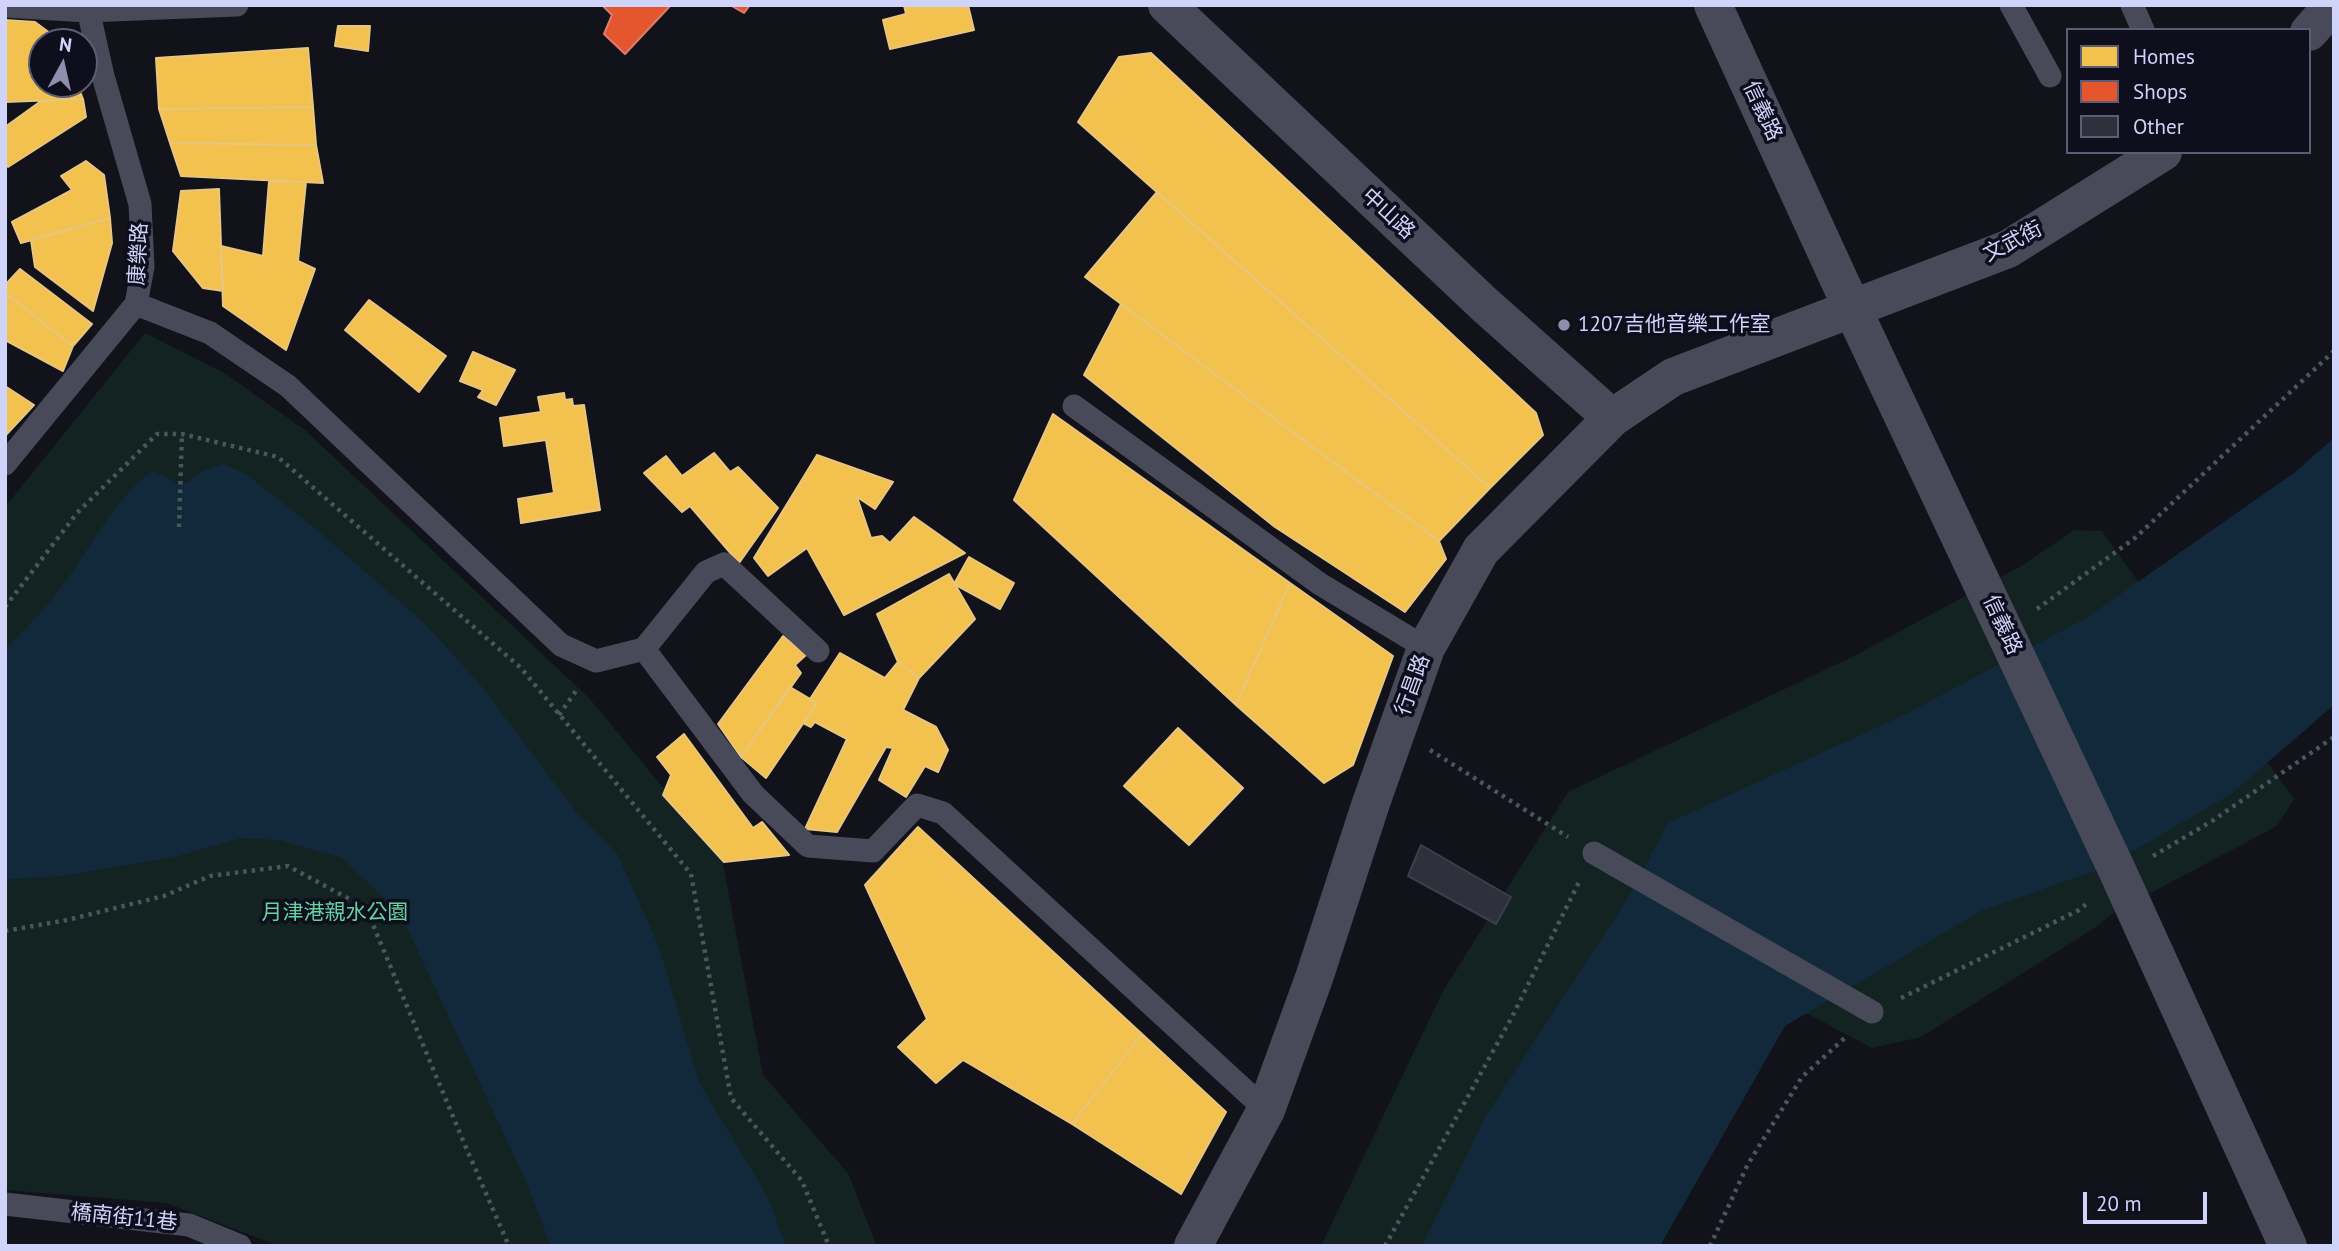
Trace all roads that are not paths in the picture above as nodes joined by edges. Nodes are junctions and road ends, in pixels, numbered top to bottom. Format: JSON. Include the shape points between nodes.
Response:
{"nodes":[{"id":1,"x":237,"y":5,"type":"edge"},
{"id":2,"x":1167,"y":5,"type":"edge"},
{"id":3,"x":1713,"y":5,"type":"edge"},
{"id":4,"x":2011,"y":5,"type":"edge"},
{"id":5,"x":2132,"y":5,"type":"edge"},
{"id":6,"x":2333,"y":5,"type":"edge"},
{"id":7,"x":5,"y":6,"type":"edge"},
{"id":8,"x":87,"y":8,"type":"edge"},
{"id":9,"x":2142,"y":28,"type":"edge"},
{"id":10,"x":2311,"y":30,"type":"edge"},
{"id":11,"x":2050,"y":76,"type":"dead end"},
{"id":12,"x":2160,"y":154,"type":"edge"},
{"id":13,"x":136,"y":303,"type":"junction"},
{"id":14,"x":1852,"y":308,"type":"junction"},
{"id":15,"x":1074,"y":406,"type":"dead end"},
{"id":16,"x":1612,"y":418,"type":"junction"},
{"id":17,"x":5,"y":464,"type":"edge"},
{"id":18,"x":1426,"y":648,"type":"junction"},
{"id":19,"x":644,"y":649,"type":"junction"},
{"id":20,"x":818,"y":651,"type":"dead end"},
{"id":21,"x":1594,"y":853,"type":"road end"},
{"id":22,"x":1872,"y":1013,"type":"road end"},
{"id":23,"x":1266,"y":1110,"type":"junction"},
{"id":24,"x":5,"y":1204,"type":"edge"},
{"id":25,"x":240,"y":1246,"type":"edge"},
{"id":26,"x":1194,"y":1246,"type":"edge"},
{"id":27,"x":2288,"y":1246,"type":"edge"}],
"edges":[{"from":1,"to":8,"type":"lane"},
{"from":2,"to":16,"type":"street","name":"中山路"},
{"from":3,"to":14,"type":"street","name":"信義路"},
{"from":4,"to":11,"type":"lane"},
{"from":5,"to":9,"type":"lane"},
{"from":6,"to":10,"type":"street"},
{"from":7,"to":8,"type":"lane"},
{"from":8,"to":13,"type":"lane","name":"康樂路","via":[[140,204],[143,267]]},
{"from":12,"to":14,"type":"street","name":"文武街","via":[[2008,249]]},
{"from":13,"to":17,"type":"lane","name":"康樂路"},
{"from":13,"to":19,"type":"lane","via":[[210,333],[288,386],[562,645],[596,661]]},
{"from":14,"to":16,"type":"street","name":"行昌路","via":[[1673,377]]},
{"from":14,"to":27,"type":"street","name":"信義路"},
{"from":15,"to":18,"type":"lane","via":[[1320,584]]},
{"from":16,"to":18,"type":"street","name":"行昌路","via":[[1481,550]]},
{"from":18,"to":23,"type":"street","name":"行昌路"},
{"from":19,"to":20,"type":"lane","via":[[706,572],[724,564]]},
{"from":19,"to":23,"type":"lane","via":[[753,794],[808,846],[873,851],[917,805],[943,813]]},
{"from":21,"to":22,"type":"lane"},
{"from":23,"to":26,"type":"street","name":"行昌路"},
{"from":24,"to":25,"type":"lane","name":"橋南街11巷","via":[[189,1225]]}]}
